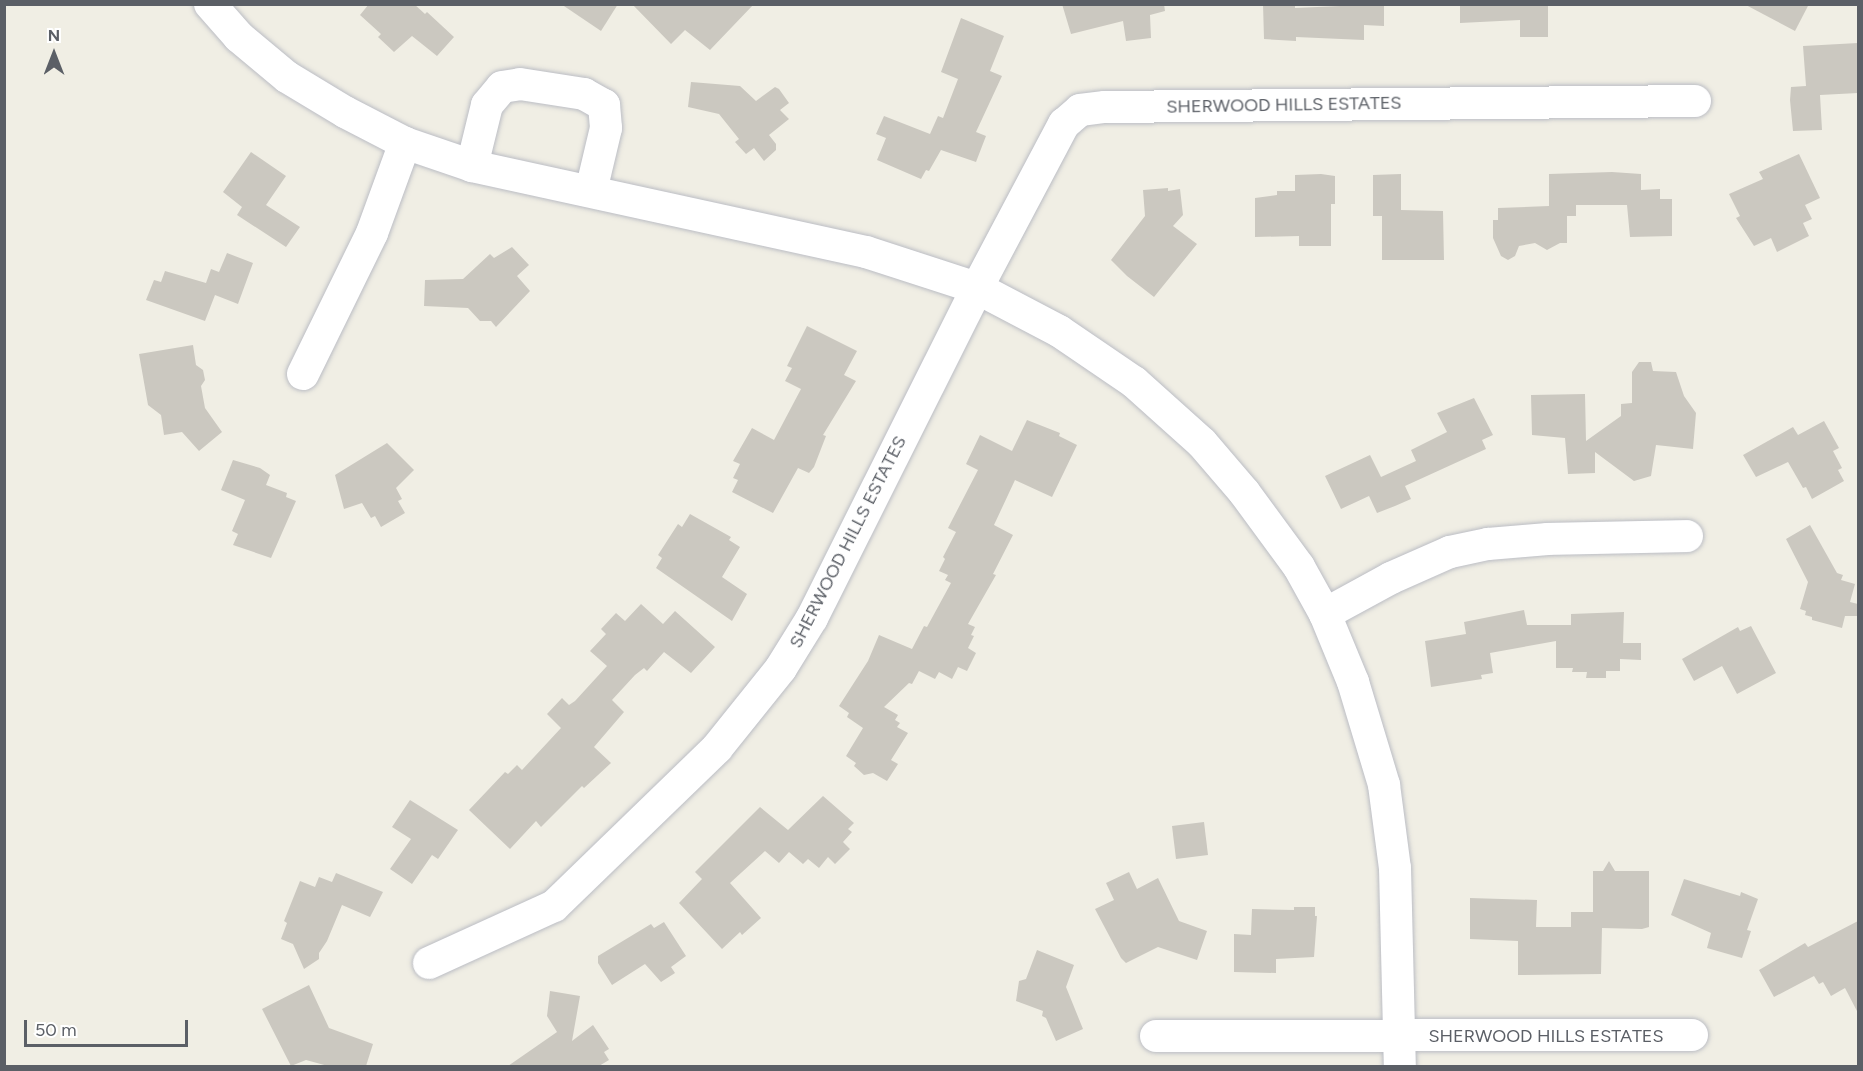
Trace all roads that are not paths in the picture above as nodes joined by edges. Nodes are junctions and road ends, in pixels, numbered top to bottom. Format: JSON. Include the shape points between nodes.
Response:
{"nodes":[{"id":1,"x":210,"y":4,"type":"edge"},
{"id":2,"x":1695,"y":101,"type":"dead end"},
{"id":3,"x":405,"y":143,"type":"junction"},
{"id":4,"x":472,"y":166,"type":"junction"},
{"id":5,"x":591,"y":191,"type":"junction"},
{"id":6,"x":977,"y":288,"type":"junction"},
{"id":7,"x":303,"y":374,"type":"dead end"},
{"id":8,"x":1687,"y":536,"type":"dead end"},
{"id":9,"x":1325,"y":614,"type":"junction"},
{"id":10,"x":429,"y":963,"type":"dead end"},
{"id":11,"x":1692,"y":1035,"type":"dead end"},
{"id":12,"x":1156,"y":1036,"type":"dead end"},
{"id":13,"x":1400,"y":1051,"type":"edge"}],
"edges":[{"from":1,"to":3,"type":"street","via":[[239,37],[286,77]]},
{"from":2,"to":6,"type":"street","name":"SHERWOOD HILLS ESTATES","via":[[1080,110],[1064,124]]},
{"from":3,"to":4,"type":"street"},
{"from":3,"to":7,"type":"street","via":[[372,233]]},
{"from":4,"to":5,"type":"street"},
{"from":4,"to":5,"type":"street","via":[[487,105],[502,87],[520,84],[584,94],[604,105],[606,128]]},
{"from":5,"to":6,"type":"street","via":[[866,252]]},
{"from":6,"to":9,"type":"street","via":[[1059,331],[1134,382],[1202,443],[1299,567]]},
{"from":6,"to":10,"type":"street","name":"SHERWOOD HILLS ESTATES","via":[[812,618],[781,668],[717,748],[554,906]]},
{"from":8,"to":9,"type":"street","via":[[1548,539],[1450,552]]},
{"from":9,"to":13,"type":"street","via":[[1353,682],[1384,785],[1395,868]]},
{"from":11,"to":13,"type":"street","name":"SHERWOOD HILLS ESTATES"},
{"from":12,"to":13,"type":"street","name":"SHERWOOD HILLS ESTATES"}]}
